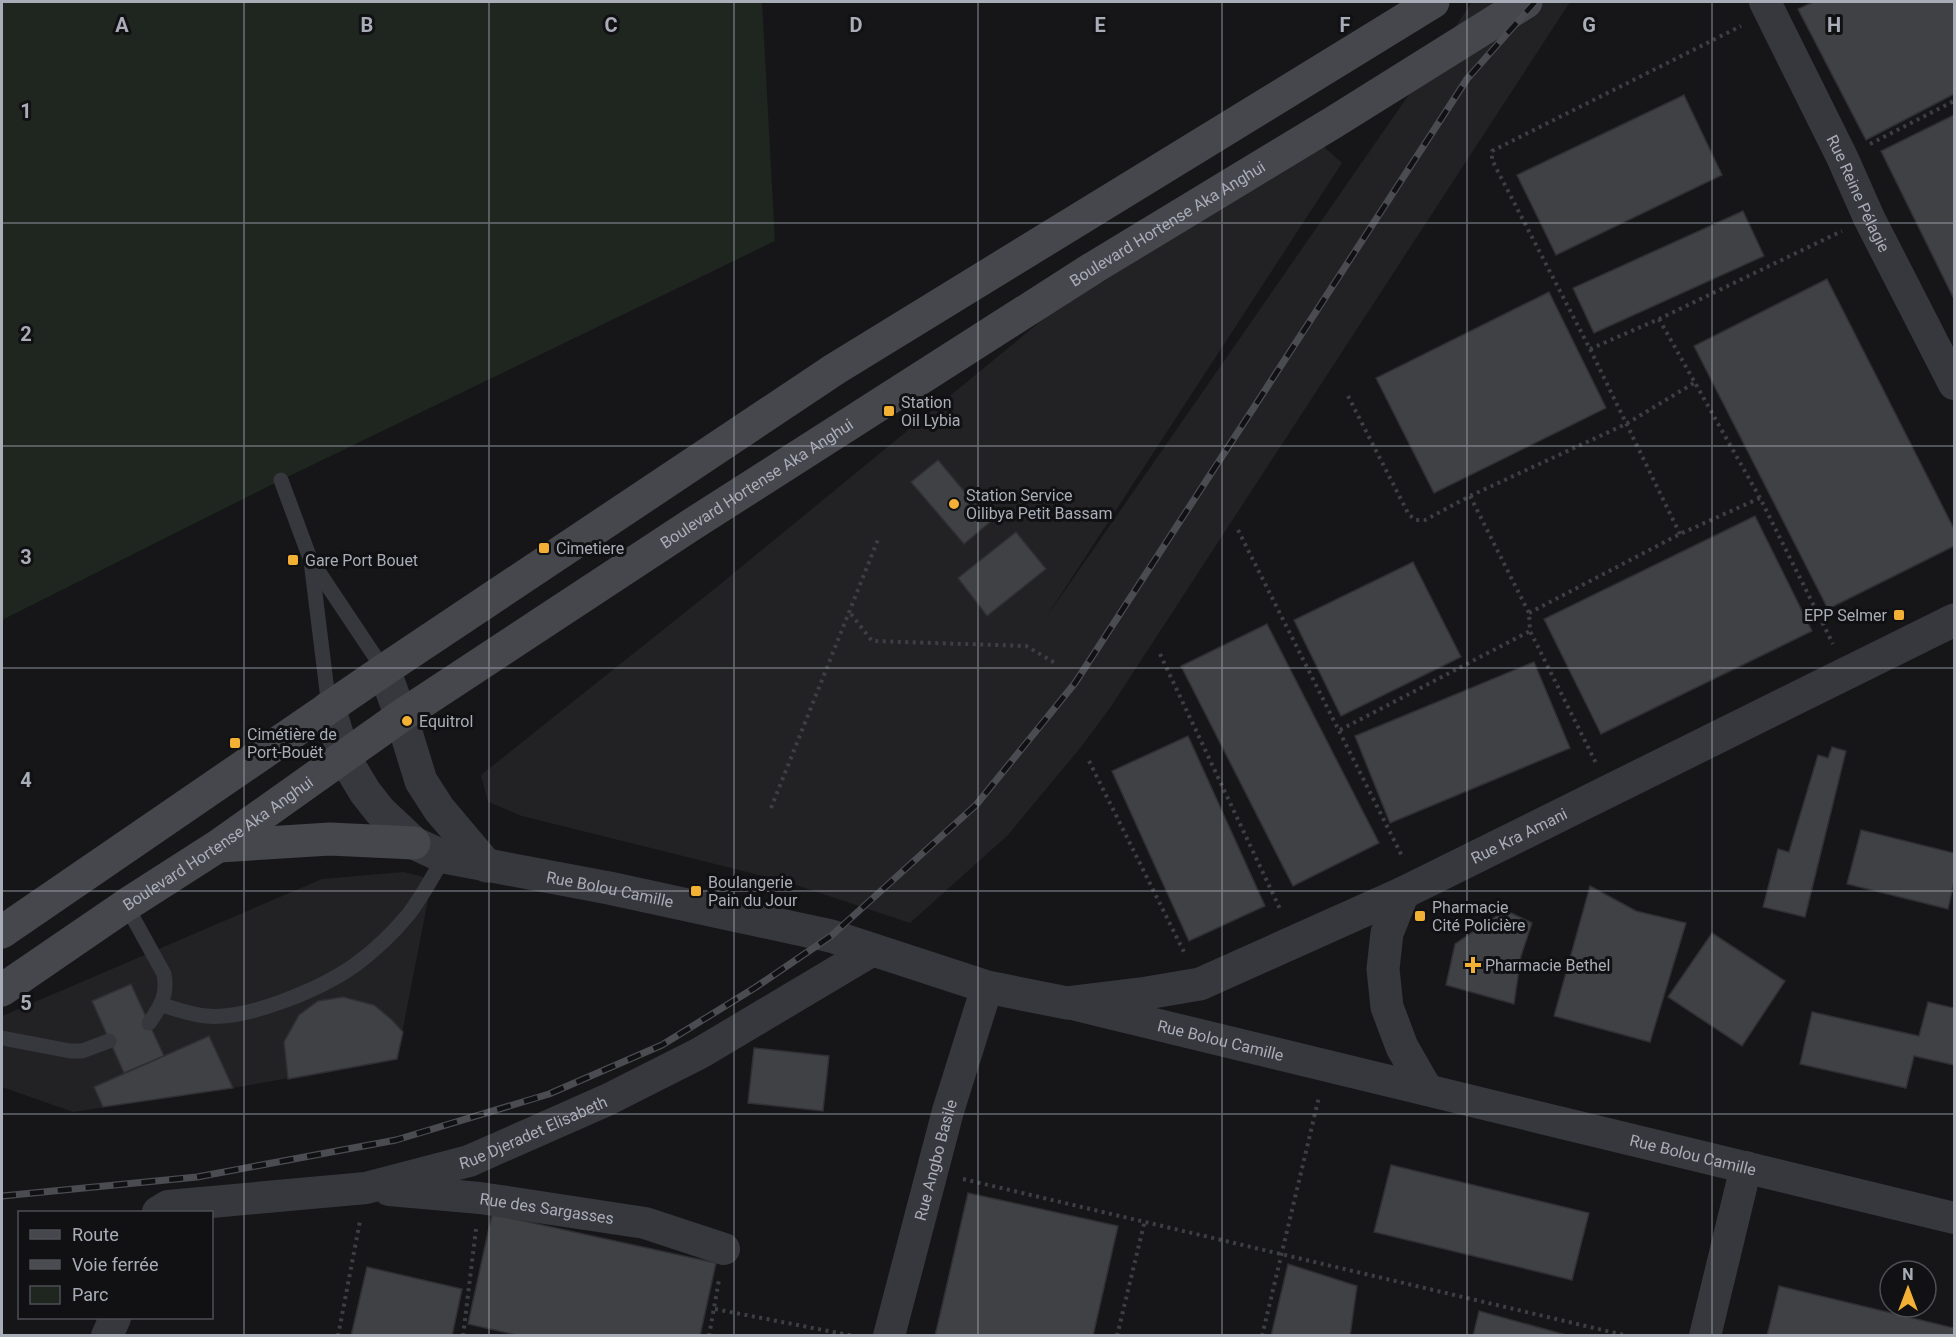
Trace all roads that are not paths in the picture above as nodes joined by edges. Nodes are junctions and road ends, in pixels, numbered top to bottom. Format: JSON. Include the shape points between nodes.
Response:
{"nodes":[{"id":1,"x":1433,"y":2,"type":"edge"},
{"id":2,"x":1526,"y":2,"type":"edge"},
{"id":3,"x":1767,"y":6,"type":"edge"},
{"id":4,"x":1954,"y":384,"type":"edge"},
{"id":5,"x":281,"y":480,"type":"dead end"},
{"id":6,"x":311,"y":561,"type":"junction"},
{"id":7,"x":1954,"y":620,"type":"edge"},
{"id":8,"x":384,"y":670,"type":"junction"},
{"id":9,"x":329,"y":707,"type":"junction"},
{"id":10,"x":401,"y":716,"type":"junction"},
{"id":11,"x":344,"y":757,"type":"junction"},
{"id":12,"x":414,"y":843,"type":"junction"},
{"id":13,"x":218,"y":846,"type":"junction"},
{"id":14,"x":444,"y":857,"type":"junction"},
{"id":15,"x":487,"y":866,"type":"junction"},
{"id":16,"x":1410,"y":889,"type":"junction"},
{"id":17,"x":126,"y":905,"type":"junction"},
{"id":18,"x":2,"y":932,"type":"edge"},
{"id":19,"x":873,"y":950,"type":"junction"},
{"id":20,"x":987,"y":987,"type":"junction"},
{"id":21,"x":2,"y":990,"type":"edge"},
{"id":22,"x":1067,"y":1003,"type":"junction"},
{"id":23,"x":162,"y":1005,"type":"junction"},
{"id":24,"x":148,"y":1023,"type":"dead end"},
{"id":25,"x":2,"y":1038,"type":"edge"},
{"id":26,"x":109,"y":1041,"type":"dead end"},
{"id":27,"x":1426,"y":1089,"type":"junction"},
{"id":28,"x":1746,"y":1167,"type":"junction"},
{"id":29,"x":366,"y":1188,"type":"junction"},
{"id":30,"x":160,"y":1211,"type":"edge"},
{"id":31,"x":1954,"y":1218,"type":"edge"},
{"id":32,"x":724,"y":1249,"type":"road end"},
{"id":33,"x":114,"y":1319,"type":"edge"},
{"id":34,"x":1711,"y":1334,"type":"edge"},
{"id":35,"x":107,"y":1335,"type":"edge"},
{"id":36,"x":889,"y":1335,"type":"edge"}],
"edges":[{"from":1,"to":8,"type":"main road","via":[[835,369]]},
{"from":2,"to":10,"type":"main road","name":"Boulevard Hortense Aka Anghui","via":[[933,369]]},
{"from":3,"to":4,"type":"street","name":"Rue Reine Pélagie"},
{"from":5,"to":6,"type":"lane"},
{"from":6,"to":8,"type":"lane"},
{"from":6,"to":9,"type":"lane"},
{"from":7,"to":16,"type":"street","name":"Rue Kra Amani"},
{"from":8,"to":9,"type":"main road"},
{"from":8,"to":10,"type":"street"},
{"from":9,"to":11,"type":"street","name":"Rue Bolou Camille"},
{"from":9,"to":18,"type":"main road"},
{"from":10,"to":11,"type":"main road","name":"Boulevard Hortense Aka Anghui"},
{"from":10,"to":15,"type":"street","via":[[421,781]]},
{"from":11,"to":12,"type":"street","name":"Rue Bolou Camille","via":[[380,811]]},
{"from":11,"to":13,"type":"main road","name":"Boulevard Hortense Aka Anghui"},
{"from":12,"to":13,"type":"main road","via":[[330,839]]},
{"from":12,"to":14,"type":"street","name":"Rue Bolou Camille"},
{"from":13,"to":17,"type":"main road","name":"Boulevard Hortense Aka Anghui"},
{"from":14,"to":15,"type":"street","name":"Rue Bolou Camille"},
{"from":14,"to":23,"type":"lane","via":[[409,914],[376,948],[354,966],[295,997],[223,1016],[205,1016]]},
{"from":15,"to":19,"type":"street","name":"Rue Bolou Camille","via":[[831,936]]},
{"from":16,"to":22,"type":"street","name":"Rue Kra Amani","via":[[1200,984]]},
{"from":16,"to":27,"type":"street","via":[[1387,933],[1383,969],[1387,1006],[1402,1047]]},
{"from":17,"to":21,"type":"main road","name":"Boulevard Hortense Aka Anghui"},
{"from":17,"to":23,"type":"lane","via":[[164,974]]},
{"from":19,"to":20,"type":"street","name":"Rue Bolou Camille"},
{"from":19,"to":29,"type":"street","name":"Rue Djeradet Elisabeth","via":[[700,1053],[607,1100],[469,1161]]},
{"from":20,"to":22,"type":"street","name":"Rue Bolou Camille"},
{"from":20,"to":36,"type":"street","name":"Rue Angbo Basile","via":[[948,1111]]},
{"from":22,"to":27,"type":"street","name":"Rue Bolou Camille"},
{"from":23,"to":24,"type":"lane"},
{"from":25,"to":26,"type":"lane","via":[[70,1052],[82,1052]]},
{"from":27,"to":28,"type":"street","name":"Rue Bolou Camille"},
{"from":28,"to":31,"type":"street","name":"Rue Bolou Camille"},
{"from":28,"to":34,"type":"street"},
{"from":29,"to":30,"type":"street","name":"Rue Djeradet Elisabeth","via":[[168,1206]]},
{"from":29,"to":32,"type":"street","name":"Rue des Sargasses","via":[[480,1198],[645,1223]]},
{"from":33,"to":35,"type":"street"}]}
